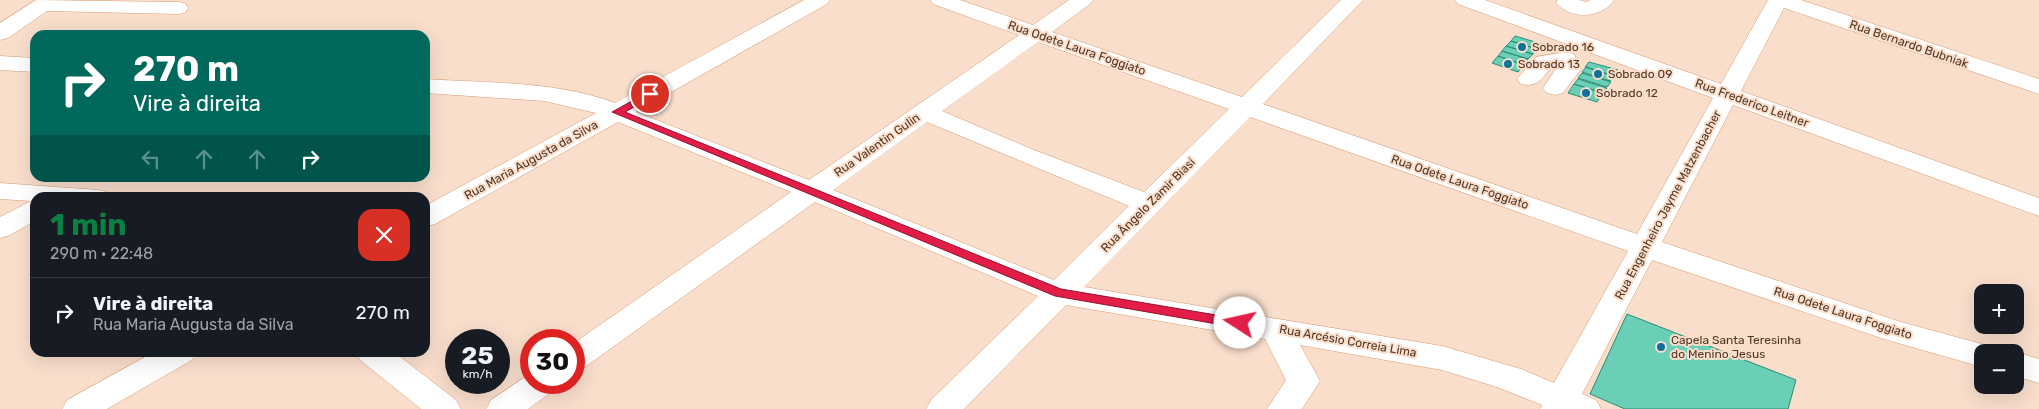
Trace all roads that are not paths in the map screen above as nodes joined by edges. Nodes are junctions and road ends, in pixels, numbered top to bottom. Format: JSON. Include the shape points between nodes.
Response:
{"nodes":[{"id":1,"x":820,"y":0,"type":"edge"},
{"id":2,"x":940,"y":0,"type":"edge"},
{"id":3,"x":1083,"y":0,"type":"edge"},
{"id":4,"x":1353,"y":0,"type":"edge"},
{"id":5,"x":1465,"y":0,"type":"edge"},
{"id":6,"x":1604,"y":0,"type":"edge"},
{"id":7,"x":1779,"y":0,"type":"edge"},
{"id":8,"x":46,"y":2,"type":"edge"},
{"id":9,"x":1573,"y":4,"type":"edge"},
{"id":10,"x":177,"y":8,"type":"dead end"},
{"id":11,"x":1546,"y":29,"type":"junction"},
{"id":12,"x":0,"y":33,"type":"edge"},
{"id":13,"x":1036,"y":34,"type":"junction"},
{"id":14,"x":1571,"y":50,"type":"junction"},
{"id":15,"x":0,"y":63,"type":"edge"},
{"id":16,"x":30,"y":65,"type":"edge"},
{"id":17,"x":1530,"y":79,"type":"dead end"},
{"id":18,"x":430,"y":86,"type":"edge"},
{"id":19,"x":2039,"y":87,"type":"edge"},
{"id":20,"x":1555,"y":88,"type":"dead end"},
{"id":21,"x":1727,"y":94,"type":"junction"},
{"id":22,"x":1246,"y":107,"type":"junction"},
{"id":23,"x":617,"y":112,"type":"junction"},
{"id":24,"x":924,"y":112,"type":"junction"},
{"id":25,"x":83,"y":182,"type":"edge"},
{"id":26,"x":0,"y":191,"type":"edge"},
{"id":27,"x":812,"y":191,"type":"junction"},
{"id":28,"x":65,"y":192,"type":"edge"},
{"id":29,"x":30,"y":194,"type":"edge"},
{"id":30,"x":1148,"y":204,"type":"junction"},
{"id":31,"x":2039,"y":207,"type":"edge"},
{"id":32,"x":30,"y":212,"type":"edge"},
{"id":33,"x":430,"y":215,"type":"edge"},
{"id":34,"x":0,"y":229,"type":"edge"},
{"id":35,"x":1646,"y":247,"type":"junction"},
{"id":36,"x":1059,"y":293,"type":"junction"},
{"id":37,"x":1276,"y":329,"type":"junction"},
{"id":38,"x":585,"y":351,"type":"edge"},
{"id":39,"x":1974,"y":353,"type":"edge"},
{"id":40,"x":172,"y":357,"type":"edge"},
{"id":41,"x":377,"y":357,"type":"edge"},
{"id":42,"x":2024,"y":366,"type":"edge"},
{"id":43,"x":2039,"y":370,"type":"edge"},
{"id":44,"x":524,"y":394,"type":"edge"},
{"id":45,"x":1568,"y":406,"type":"edge"},
{"id":46,"x":79,"y":409,"type":"edge"},
{"id":47,"x":444,"y":409,"type":"edge"},
{"id":48,"x":503,"y":409,"type":"edge"},
{"id":49,"x":943,"y":409,"type":"edge"},
{"id":50,"x":1284,"y":409,"type":"edge"}],
"edges":[{"from":1,"to":23,"type":"street","name":"Rua Maria Augusta da Silva"},
{"from":2,"to":13,"type":"street","name":"Rua Odete Laura Foggiato"},
{"from":3,"to":13,"type":"street","name":"Rua Valentin Gulin"},
{"from":4,"to":22,"type":"street","name":"Rua Ângelo Zamir Biasi"},
{"from":5,"to":11,"type":"street","name":"Rua Frederico Leitner"},
{"from":6,"to":9,"type":"street","via":[[1590,9]]},
{"from":7,"to":19,"type":"street","name":"Rua Bernardo Bubniak"},
{"from":7,"to":21,"type":"street","name":"Rua Engenheiro Jayme Matzenbacher"},
{"from":8,"to":10,"type":"street"},
{"from":8,"to":12,"type":"street"},
{"from":9,"to":11,"type":"street"},
{"from":11,"to":14,"type":"street","name":"Rua Frederico Leitner"},
{"from":13,"to":22,"type":"street","name":"Rua Odete Laura Foggiato"},
{"from":13,"to":24,"type":"street","name":"Rua Valentin Gulin"},
{"from":14,"to":17,"type":"street","via":[[1544,62]]},
{"from":14,"to":20,"type":"street","via":[[1569,69]]},
{"from":14,"to":21,"type":"street","name":"Rua Frederico Leitner"},
{"from":15,"to":16,"type":"street"},
{"from":18,"to":23,"type":"street","name":"Rua Arcésio Correia Lima","via":[[544,94],[576,99]]},
{"from":21,"to":31,"type":"street","name":"Rua Frederico Leitner"},
{"from":21,"to":35,"type":"street","name":"Rua Engenheiro Jayme Matzenbacher"},
{"from":22,"to":30,"type":"street","name":"Rua Ângelo Zamir Biasi"},
{"from":22,"to":35,"type":"street","name":"Rua Odete Laura Foggiato"},
{"from":23,"to":27,"type":"street","name":"Rua Arcésio Correia Lima"},
{"from":23,"to":33,"type":"street","name":"Rua Maria Augusta da Silva"},
{"from":24,"to":27,"type":"street","name":"Rua Valentin Gulin"},
{"from":24,"to":30,"type":"street"},
{"from":25,"to":28,"type":"street"},
{"from":26,"to":29,"type":"street"},
{"from":27,"to":36,"type":"street","name":"Rua Arcésio Correia Lima"},
{"from":27,"to":38,"type":"street","name":"Rua Valentin Gulin"},
{"from":30,"to":36,"type":"street","name":"Rua Ângelo Zamir Biasi"},
{"from":32,"to":34,"type":"street"},
{"from":35,"to":39,"type":"street","name":"Rua Odete Laura Foggiato","via":[[1832,311]]},
{"from":35,"to":45,"type":"street","name":"Rua Engenheiro Jayme Matzenbacher"},
{"from":36,"to":37,"type":"street","name":"Rua Arcésio Correia Lima"},
{"from":36,"to":49,"type":"street","name":"Rua Ângelo Zamir Biasi"},
{"from":37,"to":45,"type":"street","name":"Rua Arcésio Correia Lima","via":[[1442,358],[1509,378]]},
{"from":37,"to":50,"type":"street","via":[[1303,381]]},
{"from":40,"to":46,"type":"street"},
{"from":41,"to":47,"type":"street"},
{"from":42,"to":43,"type":"street"},
{"from":44,"to":48,"type":"street"}]}
